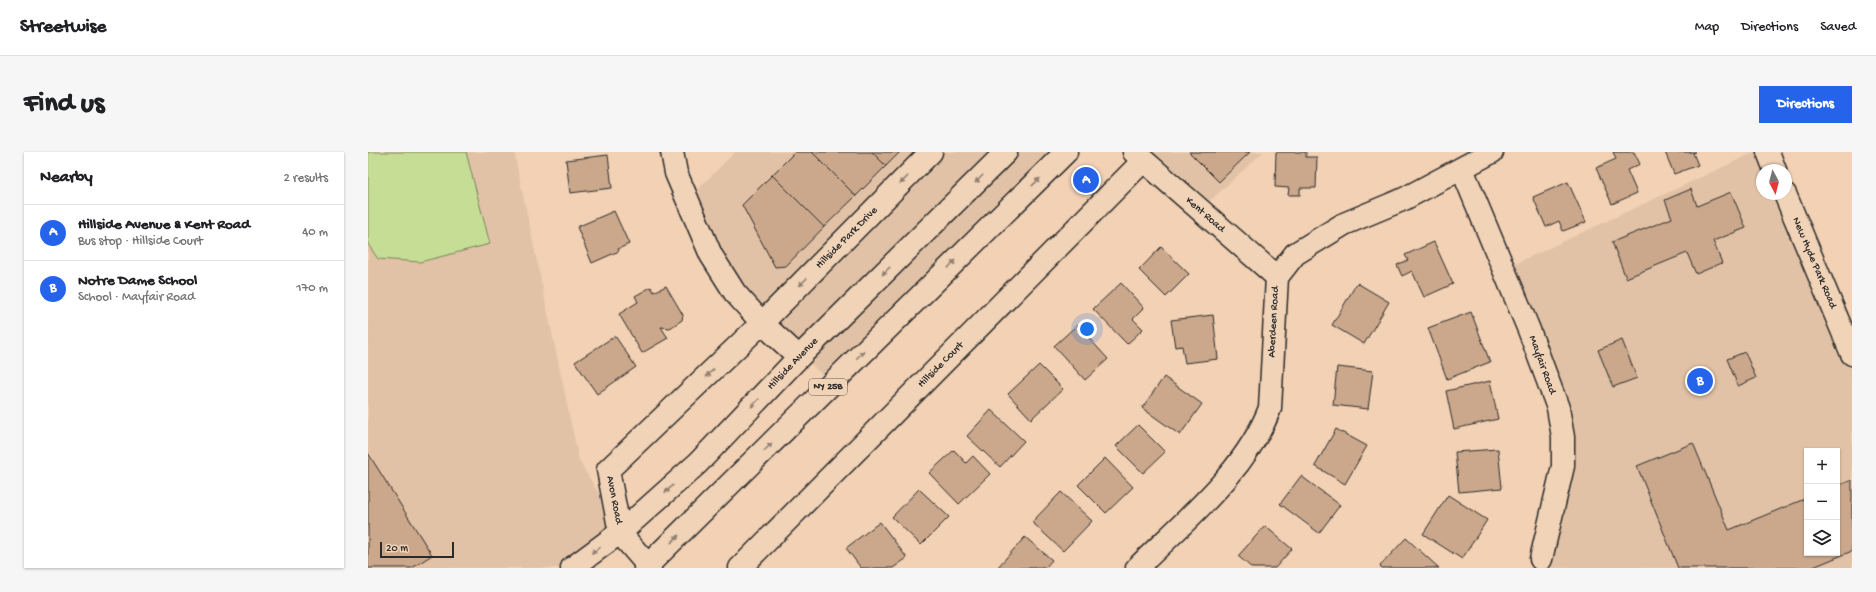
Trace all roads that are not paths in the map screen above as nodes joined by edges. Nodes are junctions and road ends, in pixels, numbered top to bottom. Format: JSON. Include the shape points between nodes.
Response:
{"nodes":[{"id":1,"x":672,"y":152,"type":"edge"},
{"id":2,"x":931,"y":152,"type":"edge"},
{"id":3,"x":1006,"y":152,"type":"edge"},
{"id":4,"x":1066,"y":152,"type":"edge"},
{"id":5,"x":1492,"y":152,"type":"edge"},
{"id":6,"x":1768,"y":152,"type":"edge"},
{"id":7,"x":1138,"y":157,"type":"edge"},
{"id":8,"x":1773,"y":164,"type":"edge"},
{"id":9,"x":1462,"y":169,"type":"junction"},
{"id":10,"x":1788,"y":200,"type":"edge"},
{"id":11,"x":1277,"y":276,"type":"junction"},
{"id":12,"x":762,"y":323,"type":"junction"},
{"id":13,"x":1852,"y":354,"type":"edge"},
{"id":14,"x":799,"y":357,"type":"junction"},
{"id":15,"x":608,"y":470,"type":"joint"},
{"id":16,"x":620,"y":533,"type":"junction"},
{"id":17,"x":1540,"y":565,"type":"edge"},
{"id":18,"x":648,"y":567,"type":"edge"},
{"id":19,"x":572,"y":568,"type":"edge"},
{"id":20,"x":740,"y":568,"type":"edge"},
{"id":21,"x":1137,"y":568,"type":"edge"}],
"edges":[{"from":1,"to":12,"type":"street","via":[[676,173],[711,255],[735,293]]},
{"from":2,"to":12,"type":"street","name":"Hillside Park Drive","one_way":true},
{"from":3,"to":14,"type":"street","name":"Hillside Avenue","one_way":true},
{"from":18,"to":4,"type":"street","number":"NY 25B","one_way":true},
{"from":5,"to":9,"type":"street","name":"Aberdeen Road"},
{"from":6,"to":8,"type":"street"},
{"from":7,"to":11,"type":"street","name":"Kent Road"},
{"from":7,"to":20,"type":"street","name":"Hillside Court"},
{"from":9,"to":11,"type":"street","name":"Aberdeen Road","via":[[1404,199],[1344,224],[1295,254]]},
{"from":9,"to":17,"type":"street","name":"Mayfair Road","via":[[1529,330],[1559,415],[1563,437],[1563,466]]},
{"from":10,"to":13,"type":"street","name":"New Hyde Park Road"},
{"from":11,"to":21,"type":"street","name":"Aberdeen Road","via":[[1270,408],[1263,427],[1241,461],[1204,502]]},
{"from":12,"to":14,"type":"street"},
{"from":12,"to":15,"type":"street","name":"Hillside Park Drive","one_way":true},
{"from":14,"to":16,"type":"street","name":"Hillside Avenue","one_way":true,"via":[[698,462]]},
{"from":15,"to":16,"type":"street","name":"Avon Road"},
{"from":16,"to":18,"type":"street","name":"Avon Road"},
{"from":16,"to":19,"type":"street","name":"Hillside Avenue","one_way":true}]}
